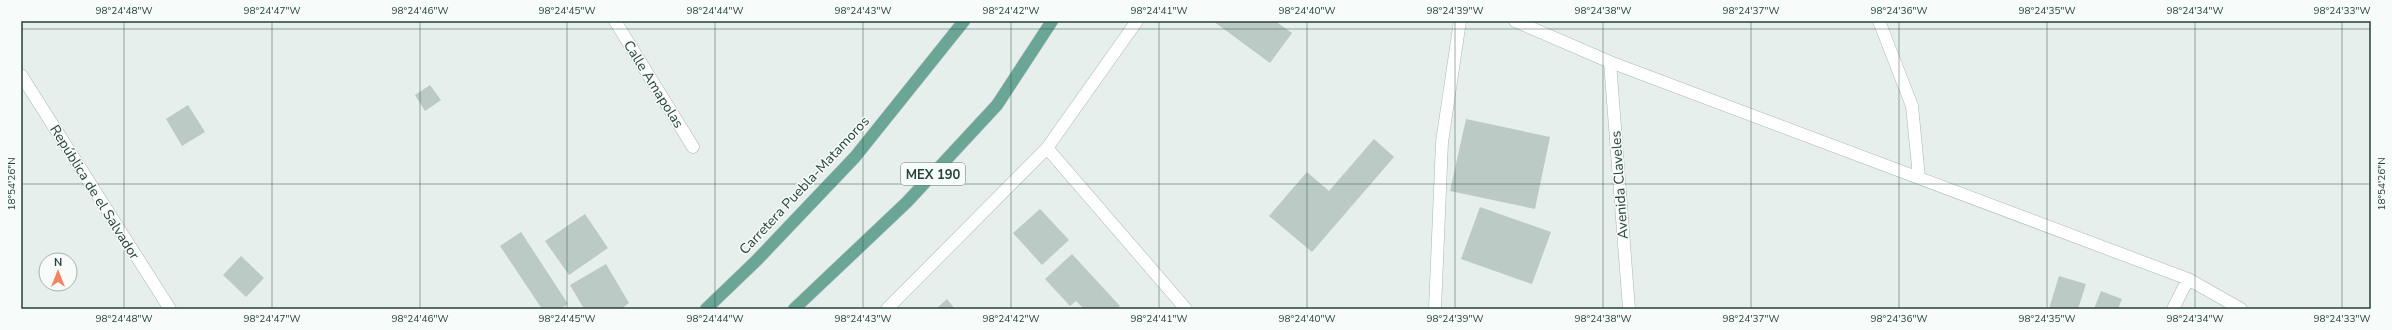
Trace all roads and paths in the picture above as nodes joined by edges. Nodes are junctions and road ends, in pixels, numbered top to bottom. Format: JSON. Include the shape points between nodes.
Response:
{"nodes":[{"id":1,"x":616,"y":21,"type":"edge"},
{"id":2,"x":964,"y":21,"type":"edge"},
{"id":3,"x":1052,"y":21,"type":"edge"},
{"id":4,"x":1137,"y":21,"type":"edge"},
{"id":5,"x":1460,"y":21,"type":"edge"},
{"id":6,"x":1515,"y":21,"type":"edge"},
{"id":7,"x":1879,"y":21,"type":"edge"},
{"id":8,"x":1610,"y":62,"type":"junction"},
{"id":9,"x":21,"y":75,"type":"edge"},
{"id":10,"x":693,"y":147,"type":"dead end"},
{"id":11,"x":1047,"y":148,"type":"junction"},
{"id":12,"x":1920,"y":177,"type":"junction"},
{"id":13,"x":2188,"y":279,"type":"junction"},
{"id":14,"x":170,"y":309,"type":"edge"},
{"id":15,"x":706,"y":309,"type":"edge"},
{"id":16,"x":794,"y":309,"type":"edge"},
{"id":17,"x":887,"y":309,"type":"edge"},
{"id":18,"x":1186,"y":309,"type":"edge"},
{"id":19,"x":1435,"y":309,"type":"edge"},
{"id":20,"x":1629,"y":309,"type":"edge"},
{"id":21,"x":2173,"y":309,"type":"edge"},
{"id":22,"x":2241,"y":309,"type":"edge"}],
"edges":[{"from":1,"to":10,"type":"street","name":"Calle Amapolas"},
{"from":2,"to":15,"type":"main road","name":"Carretera Puebla-Matamoros","via":[[855,157]]},
{"from":3,"to":16,"type":"main road","number":"MEX 190","via":[[997,105],[907,202]]},
{"from":4,"to":11,"type":"street"},
{"from":5,"to":19,"type":"street","via":[[1442,142]]},
{"from":6,"to":8,"type":"street"},
{"from":7,"to":12,"type":"street","via":[[1912,106]]},
{"from":8,"to":12,"type":"street"},
{"from":8,"to":20,"type":"street","name":"Avenida Claveles"},
{"from":9,"to":14,"type":"street","name":"República de el Salvador"},
{"from":11,"to":17,"type":"street"},
{"from":11,"to":18,"type":"street"},
{"from":12,"to":13,"type":"street"},
{"from":13,"to":21,"type":"street"},
{"from":13,"to":22,"type":"street"}]}
